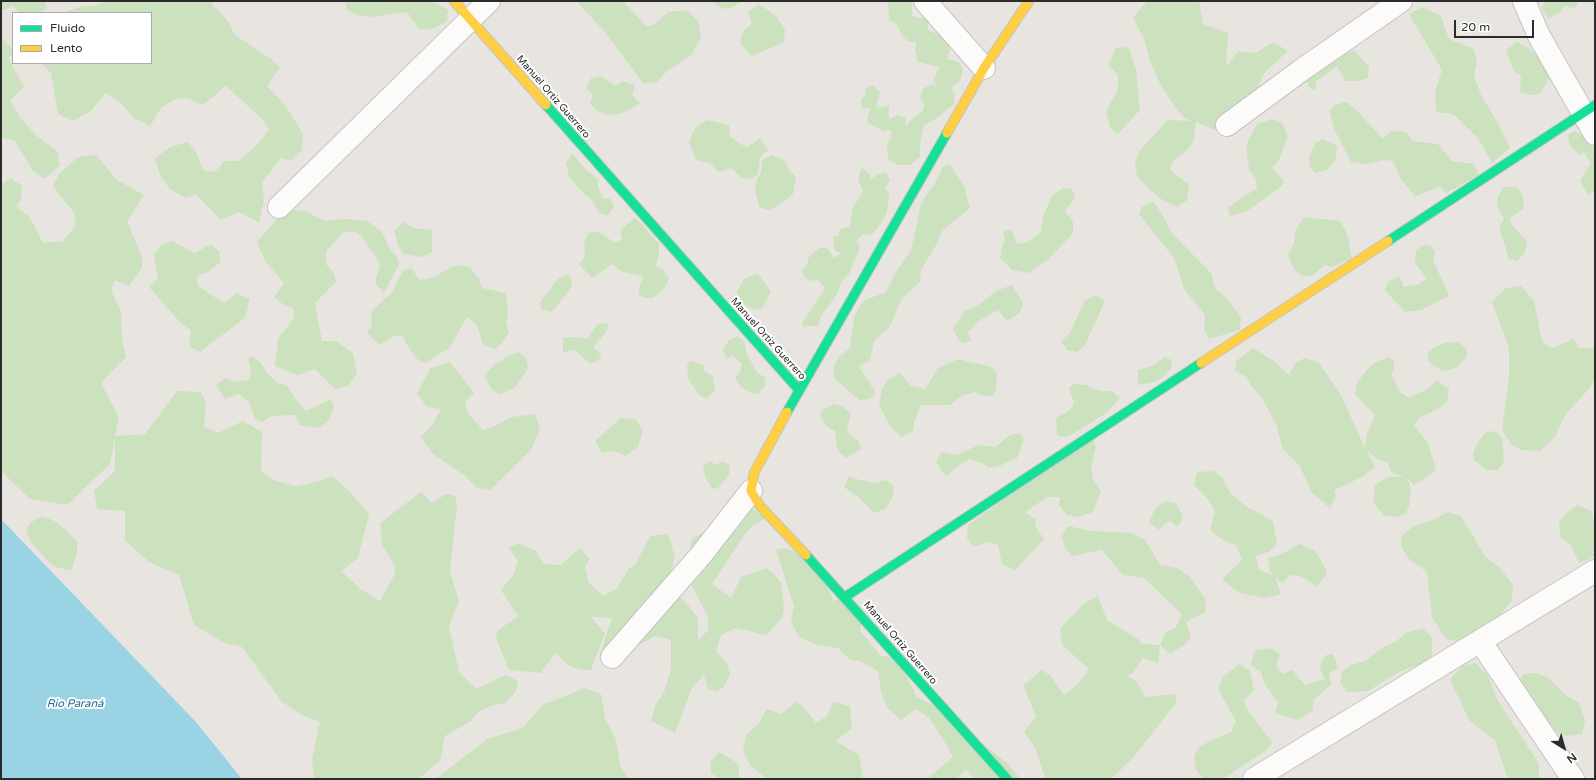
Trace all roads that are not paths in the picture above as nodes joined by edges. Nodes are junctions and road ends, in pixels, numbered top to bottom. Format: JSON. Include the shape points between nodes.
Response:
{"nodes":[{"id":1,"x":454,"y":1,"type":"edge"},
{"id":2,"x":490,"y":1,"type":"edge"},
{"id":3,"x":926,"y":1,"type":"edge"},
{"id":4,"x":1029,"y":1,"type":"edge"},
{"id":5,"x":1401,"y":1,"type":"edge"},
{"id":6,"x":1524,"y":1,"type":"edge"},
{"id":7,"x":470,"y":19,"type":"junction"},
{"id":8,"x":984,"y":68,"type":"junction"},
{"id":9,"x":1589,"y":109,"type":"edge"},
{"id":10,"x":1227,"y":125,"type":"dead end"},
{"id":11,"x":1595,"y":134,"type":"edge"},
{"id":12,"x":279,"y":207,"type":"dead end"},
{"id":13,"x":799,"y":390,"type":"junction"},
{"id":14,"x":751,"y":491,"type":"junction"},
{"id":15,"x":1595,"y":571,"type":"edge"},
{"id":16,"x":845,"y":597,"type":"junction"},
{"id":17,"x":1480,"y":641,"type":"junction"},
{"id":18,"x":612,"y":657,"type":"dead end"},
{"id":19,"x":1007,"y":779,"type":"edge"},
{"id":20,"x":1254,"y":779,"type":"edge"},
{"id":21,"x":1573,"y":779,"type":"edge"}],
"edges":[{"from":1,"to":7,"type":"street","name":"Manuel Ortiz Guerrero"},
{"from":2,"to":7,"type":"street"},
{"from":3,"to":8,"type":"street"},
{"from":4,"to":8,"type":"street"},
{"from":5,"to":10,"type":"street"},
{"from":6,"to":9,"type":"street","via":[[1539,36]]},
{"from":7,"to":12,"type":"street"},
{"from":7,"to":13,"type":"street","name":"Manuel Ortiz Guerrero"},
{"from":8,"to":13,"type":"street"},
{"from":9,"to":11,"type":"street"},
{"from":9,"to":16,"type":"street"},
{"from":13,"to":14,"type":"street","name":"Manuel Ortiz Guerrero","via":[[754,473]]},
{"from":14,"to":16,"type":"street","name":"Manuel Ortiz Guerrero","via":[[760,506]]},
{"from":14,"to":18,"type":"street","via":[[701,555]]},
{"from":15,"to":17,"type":"street"},
{"from":16,"to":19,"type":"street","name":"Manuel Ortiz Guerrero"},
{"from":17,"to":20,"type":"street"},
{"from":17,"to":21,"type":"street"}]}
